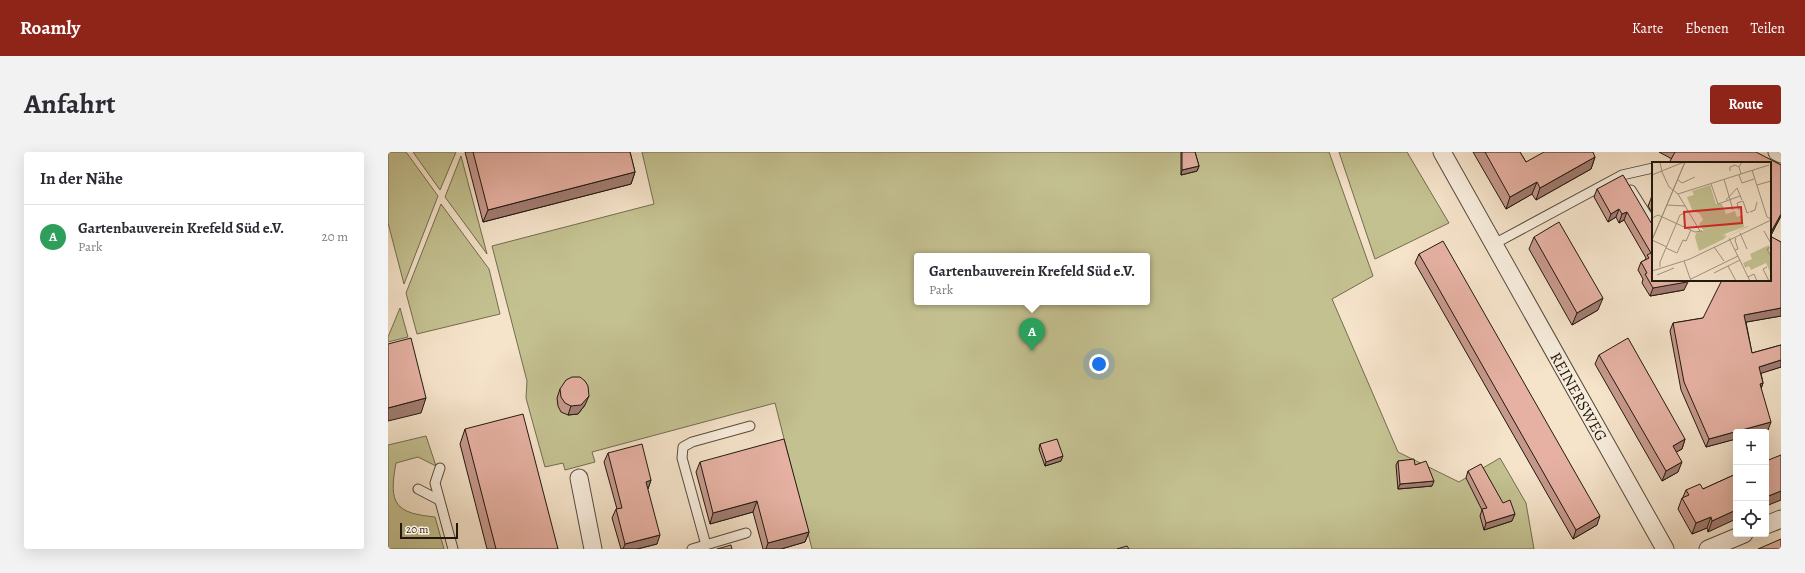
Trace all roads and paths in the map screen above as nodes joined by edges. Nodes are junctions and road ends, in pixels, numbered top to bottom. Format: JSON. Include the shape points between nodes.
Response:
{"nodes":[{"id":1,"x":1442,"y":152,"type":"edge"},
{"id":2,"x":1777,"y":152,"type":"edge"},
{"id":3,"x":1781,"y":154,"type":"edge"},
{"id":4,"x":1652,"y":168,"type":"edge"},
{"id":5,"x":1622,"y":175,"type":"junction"},
{"id":6,"x":1652,"y":223,"type":"edge"},
{"id":7,"x":1494,"y":244,"type":"junction"},
{"id":8,"x":750,"y":426,"type":"dead end"},
{"id":9,"x":440,"y":468,"type":"dead end"},
{"id":10,"x":579,"y":478,"type":"dead end"},
{"id":11,"x":418,"y":489,"type":"dead end"},
{"id":12,"x":440,"y":500,"type":"junction"},
{"id":13,"x":1781,"y":519,"type":"edge"},
{"id":14,"x":1769,"y":524,"type":"edge"},
{"id":15,"x":746,"y":532,"type":"dead end"},
{"id":16,"x":1737,"y":537,"type":"edge"},
{"id":17,"x":706,"y":545,"type":"junction"},
{"id":18,"x":453,"y":549,"type":"edge"},
{"id":19,"x":593,"y":549,"type":"edge"},
{"id":20,"x":692,"y":549,"type":"edge"},
{"id":21,"x":1665,"y":549,"type":"edge"},
{"id":22,"x":1708,"y":549,"type":"edge"}],
"edges":[{"from":1,"to":7,"type":"street","name":"REINERSWEG"},
{"from":2,"to":3,"type":"street"},
{"from":4,"to":5,"type":"lane"},
{"from":5,"to":6,"type":"lane"},
{"from":5,"to":7,"type":"lane"},
{"from":7,"to":21,"type":"street","name":"REINERSWEG"},
{"from":8,"to":17,"type":"lane","via":[[692,442],[683,447],[682,458]]},
{"from":9,"to":12,"type":"lane","via":[[435,483]]},
{"from":10,"to":19,"type":"street"},
{"from":11,"to":12,"type":"lane"},
{"from":12,"to":18,"type":"lane"},
{"from":13,"to":14,"type":"street"},
{"from":15,"to":17,"type":"lane"},
{"from":16,"to":22,"type":"street"},
{"from":17,"to":20,"type":"lane"}]}
